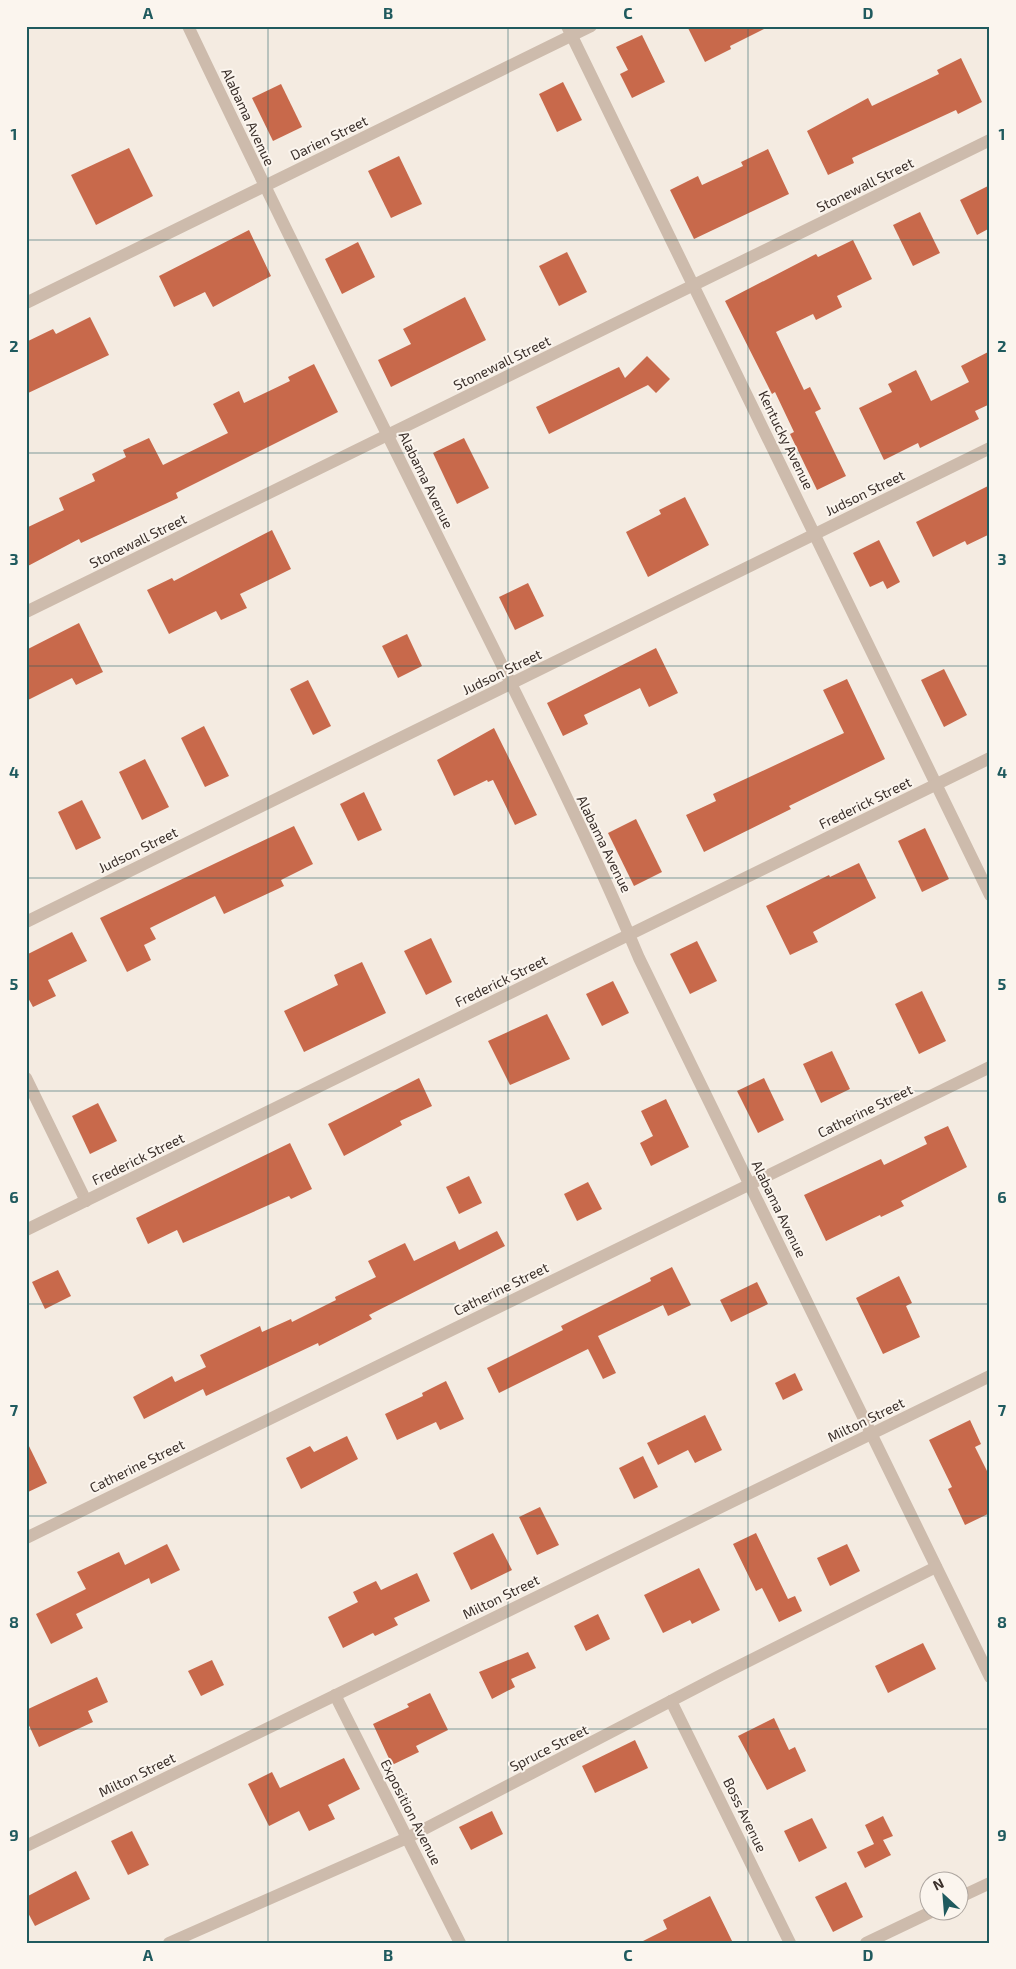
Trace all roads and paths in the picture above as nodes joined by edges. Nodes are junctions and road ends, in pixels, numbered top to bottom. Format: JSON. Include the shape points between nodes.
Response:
{"nodes":[{"id":1,"x":188,"y":26,"type":"edge"},
{"id":2,"x":591,"y":26,"type":"edge"},
{"id":3,"x":569,"y":31,"type":"edge"},
{"id":4,"x":990,"y":140,"type":"edge"},
{"id":5,"x":264,"y":186,"type":"junction"},
{"id":6,"x":693,"y":286,"type":"junction"},
{"id":7,"x":26,"y":303,"type":"edge"},
{"id":8,"x":387,"y":435,"type":"junction"},
{"id":9,"x":990,"y":448,"type":"edge"},
{"id":10,"x":816,"y":534,"type":"junction"},
{"id":11,"x":26,"y":612,"type":"edge"},
{"id":12,"x":511,"y":684,"type":"junction"},
{"id":13,"x":990,"y":758,"type":"edge"},
{"id":14,"x":938,"y":784,"type":"junction"},
{"id":15,"x":990,"y":895,"type":"edge"},
{"id":16,"x":26,"y":922,"type":"edge"},
{"id":17,"x":630,"y":934,"type":"junction"},
{"id":18,"x":990,"y":1067,"type":"edge"},
{"id":19,"x":26,"y":1078,"type":"edge"},
{"id":20,"x":750,"y":1184,"type":"junction"},
{"id":21,"x":86,"y":1201,"type":"junction"},
{"id":22,"x":26,"y":1230,"type":"edge"},
{"id":23,"x":990,"y":1376,"type":"edge"},
{"id":24,"x":872,"y":1434,"type":"junction"},
{"id":25,"x":26,"y":1538,"type":"edge"},
{"id":26,"x":936,"y":1567,"type":"junction"},
{"id":27,"x":990,"y":1677,"type":"edge"},
{"id":28,"x":335,"y":1695,"type":"junction"},
{"id":29,"x":671,"y":1702,"type":"junction"},
{"id":30,"x":407,"y":1838,"type":"junction"},
{"id":31,"x":26,"y":1846,"type":"edge"},
{"id":32,"x":990,"y":1883,"type":"edge"},
{"id":33,"x":968,"y":1893,"type":"edge"},
{"id":34,"x":918,"y":1918,"type":"edge"},
{"id":35,"x":170,"y":1943,"type":"edge"},
{"id":36,"x":460,"y":1943,"type":"edge"},
{"id":37,"x":790,"y":1943,"type":"edge"},
{"id":38,"x":866,"y":1943,"type":"edge"}],
"edges":[{"from":1,"to":5,"type":"street","name":"Alabama Avenue"},
{"from":2,"to":3,"type":"street","name":"Darien Street"},
{"from":3,"to":5,"type":"street","name":"Darien Street"},
{"from":3,"to":6,"type":"street","name":"Kentucky Avenue"},
{"from":4,"to":6,"type":"street","name":"Stonewall Street"},
{"from":5,"to":7,"type":"street","name":"Darien Street"},
{"from":5,"to":8,"type":"street","name":"Alabama Avenue"},
{"from":6,"to":8,"type":"street","name":"Stonewall Street"},
{"from":6,"to":10,"type":"street","name":"Kentucky Avenue"},
{"from":8,"to":11,"type":"street","name":"Stonewall Street"},
{"from":8,"to":12,"type":"street","name":"Alabama Avenue"},
{"from":9,"to":10,"type":"street","name":"Judson Street"},
{"from":10,"to":12,"type":"street","name":"Judson Street"},
{"from":10,"to":14,"type":"street","name":"Kentucky Avenue"},
{"from":12,"to":16,"type":"street","name":"Judson Street"},
{"from":12,"to":17,"type":"street","name":"Alabama Avenue"},
{"from":13,"to":14,"type":"street","name":"Frederick Street"},
{"from":14,"to":15,"type":"street","name":"Kentucky Avenue"},
{"from":14,"to":17,"type":"street","name":"Frederick Street"},
{"from":17,"to":20,"type":"street","name":"Alabama Avenue"},
{"from":17,"to":21,"type":"street","name":"Frederick Street"},
{"from":18,"to":20,"type":"street","name":"Catherine Street"},
{"from":19,"to":21,"type":"street"},
{"from":20,"to":24,"type":"street","name":"Alabama Avenue"},
{"from":20,"to":25,"type":"street","name":"Catherine Street"},
{"from":21,"to":22,"type":"street","name":"Frederick Street"},
{"from":23,"to":24,"type":"street","name":"Milton Street"},
{"from":24,"to":26,"type":"street","name":"Alabama Avenue"},
{"from":24,"to":28,"type":"street","name":"Milton Street"},
{"from":26,"to":27,"type":"street","name":"Alabama Avenue"},
{"from":26,"to":29,"type":"street","name":"Spruce Street"},
{"from":28,"to":30,"type":"street","name":"Exposition Avenue"},
{"from":28,"to":31,"type":"street","name":"Milton Street"},
{"from":29,"to":30,"type":"street","name":"Spruce Street"},
{"from":29,"to":37,"type":"street","name":"Boss Avenue"},
{"from":30,"to":35,"type":"street","name":"Spruce Street"},
{"from":30,"to":36,"type":"street","name":"Exposition Avenue"},
{"from":32,"to":33,"type":"street"},
{"from":34,"to":38,"type":"street"}]}
